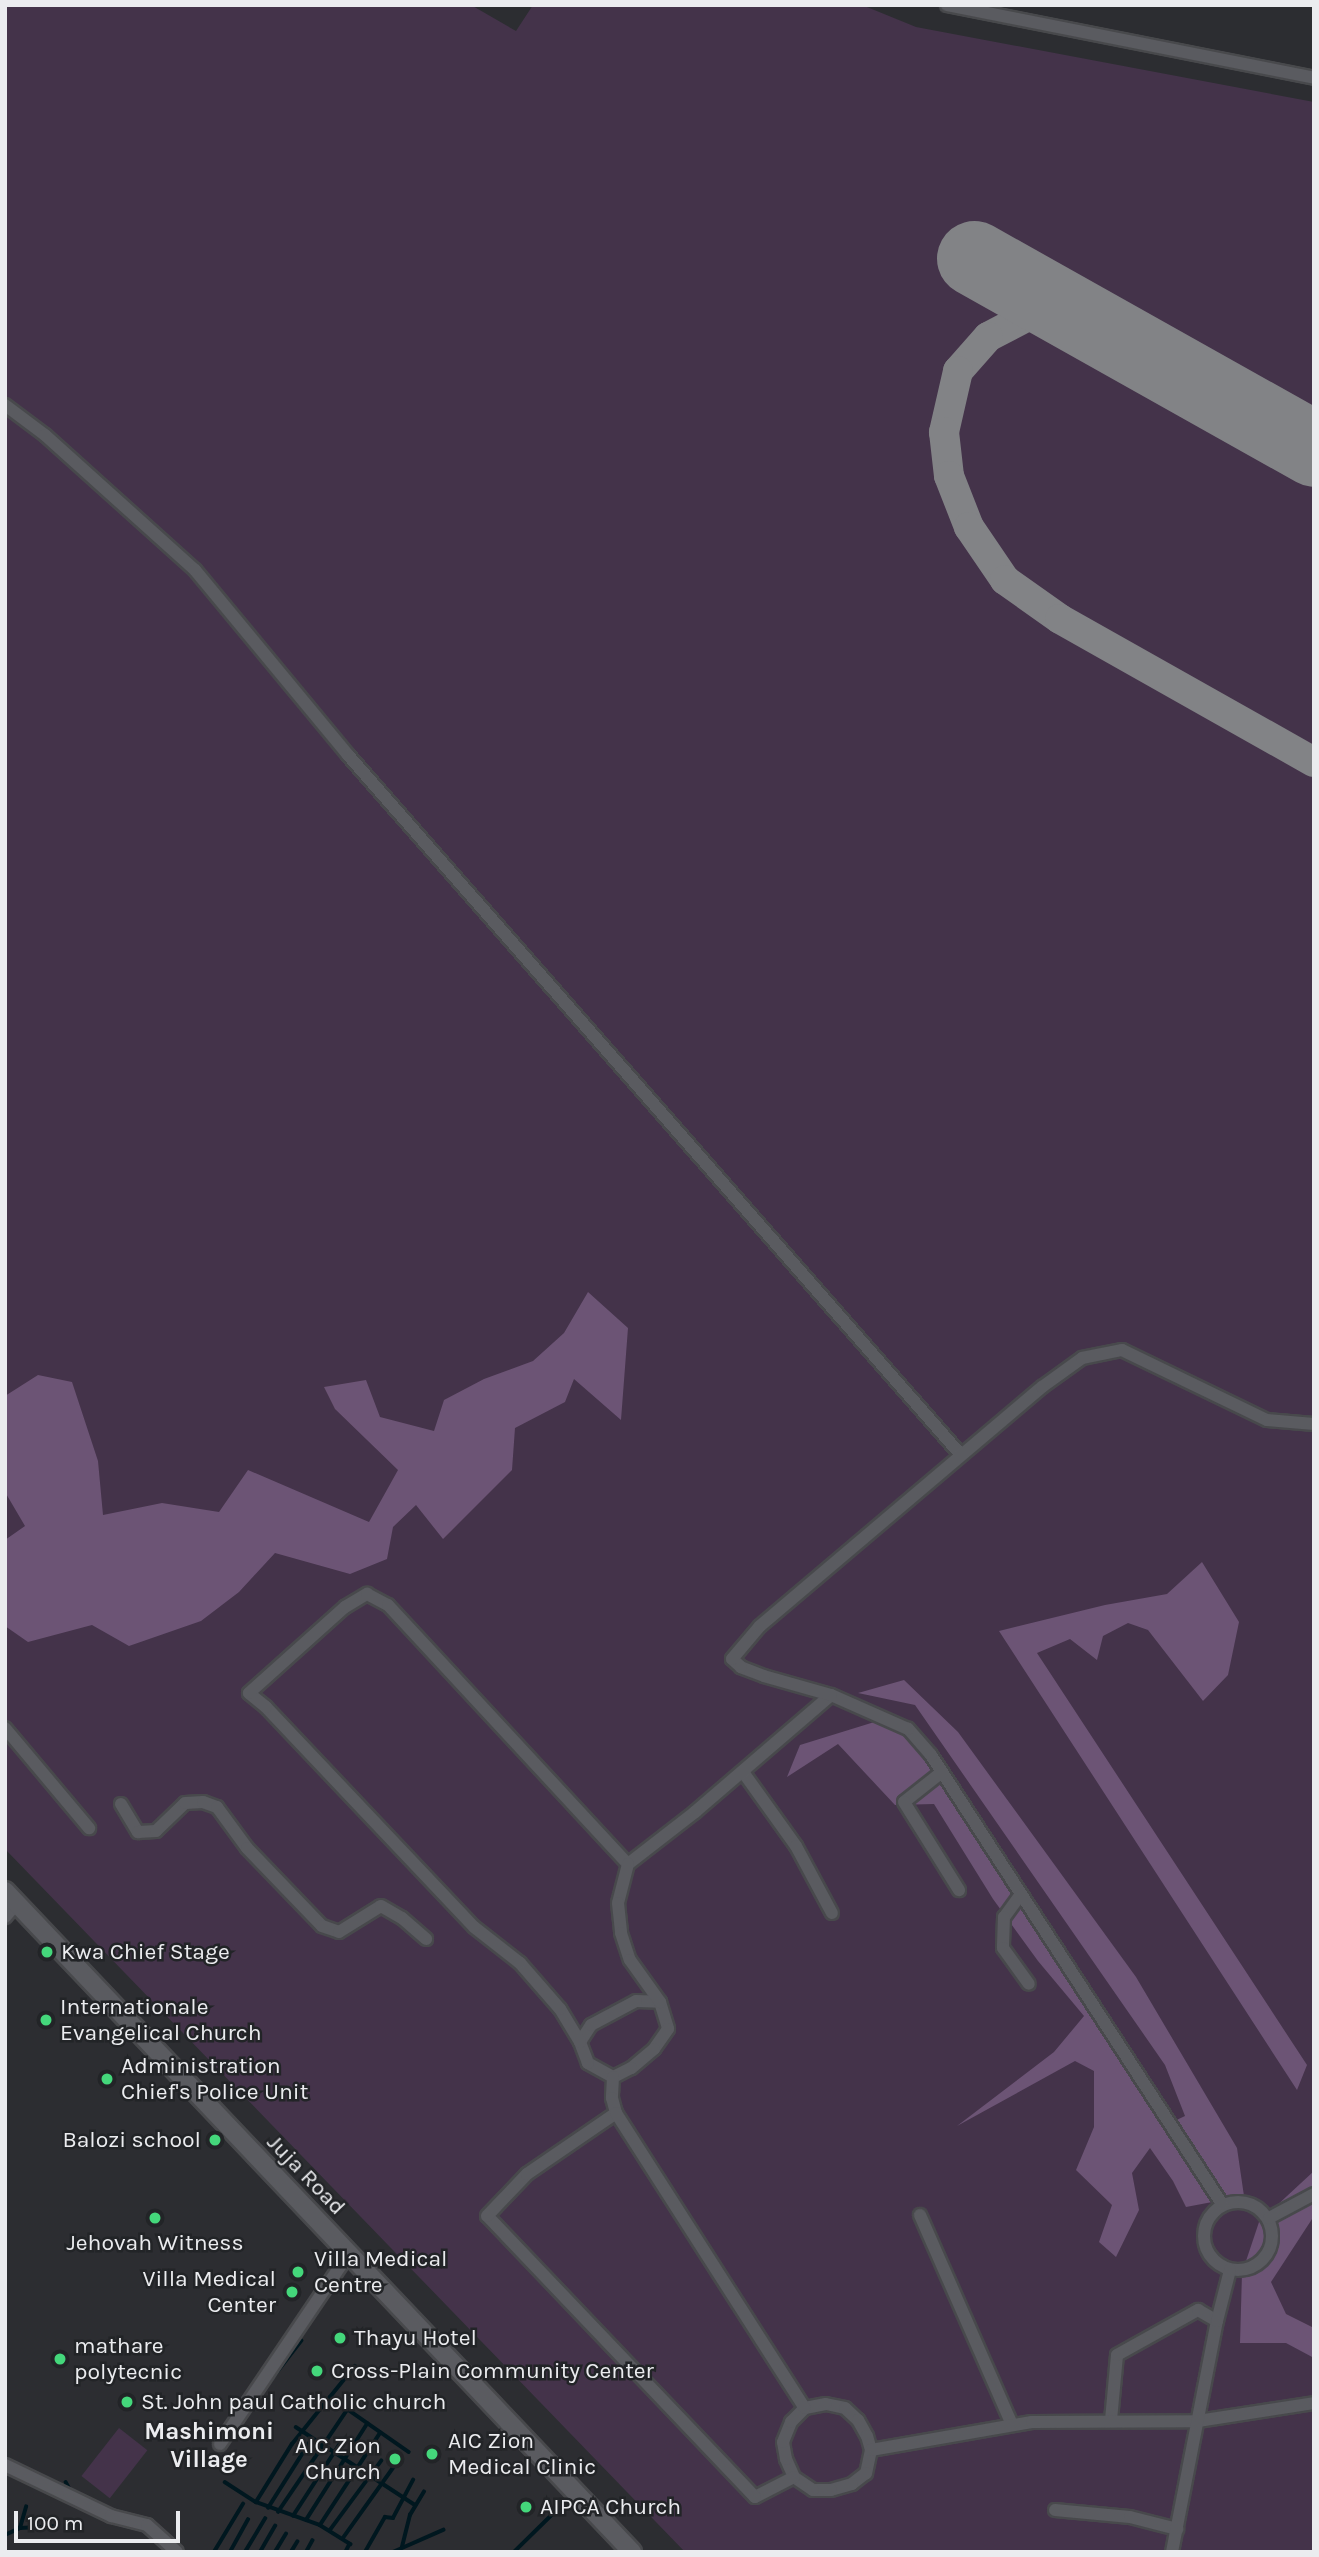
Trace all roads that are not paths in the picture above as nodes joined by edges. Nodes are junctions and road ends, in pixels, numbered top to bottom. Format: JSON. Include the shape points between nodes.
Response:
{"nodes":[{"id":1,"x":947,"y":5,"type":"edge"},
{"id":2,"x":1314,"y":78,"type":"edge"},
{"id":3,"x":5,"y":405,"type":"edge"},
{"id":4,"x":1314,"y":1424,"type":"edge"},
{"id":5,"x":961,"y":1455,"type":"junction"},
{"id":6,"x":831,"y":1695,"type":"junction"},
{"id":7,"x":5,"y":1727,"type":"edge"},
{"id":8,"x":743,"y":1772,"type":"junction"},
{"id":9,"x":942,"y":1772,"type":"junction"},
{"id":10,"x":121,"y":1804,"type":"dead end"},
{"id":11,"x":89,"y":1828,"type":"dead end"},
{"id":12,"x":628,"y":1864,"type":"junction"},
{"id":13,"x":959,"y":1890,"type":"dead end"},
{"id":14,"x":1021,"y":1894,"type":"junction"},
{"id":15,"x":9,"y":1903,"type":"edge"},
{"id":16,"x":832,"y":1913,"type":"dead end"},
{"id":17,"x":426,"y":1939,"type":"dead end"},
{"id":18,"x":1029,"y":1984,"type":"dead end"},
{"id":19,"x":660,"y":2002,"type":"junction"},
{"id":20,"x":580,"y":2042,"type":"junction"},
{"id":21,"x":613,"y":2077,"type":"junction"},
{"id":22,"x":616,"y":2113,"type":"junction"},
{"id":23,"x":1314,"y":2194,"type":"edge"},
{"id":24,"x":1222,"y":2204,"type":"junction"},
{"id":25,"x":920,"y":2215,"type":"dead end"},
{"id":26,"x":1269,"y":2218,"type":"junction"},
{"id":27,"x":348,"y":2255,"type":"junction"},
{"id":28,"x":1230,"y":2270,"type":"junction"},
{"id":29,"x":1217,"y":2320,"type":"junction"},
{"id":30,"x":1314,"y":2403,"type":"edge"},
{"id":31,"x":805,"y":2409,"type":"junction"},
{"id":32,"x":1111,"y":2420,"type":"junction"},
{"id":33,"x":1198,"y":2421,"type":"junction"},
{"id":34,"x":1012,"y":2425,"type":"junction"},
{"id":35,"x":220,"y":2444,"type":"dead end"},
{"id":36,"x":871,"y":2450,"type":"junction"},
{"id":37,"x":5,"y":2465,"type":"edge"},
{"id":38,"x":794,"y":2477,"type":"junction"},
{"id":39,"x":1055,"y":2510,"type":"dead end"},
{"id":40,"x":1177,"y":2529,"type":"junction"},
{"id":41,"x":177,"y":2552,"type":"edge"},
{"id":42,"x":632,"y":2552,"type":"edge"},
{"id":43,"x":1172,"y":2552,"type":"edge"}],
"edges":[{"from":1,"to":2,"type":"street"},
{"from":3,"to":5,"type":"street","via":[[45,435],[195,570],[348,755]]},
{"from":4,"to":5,"type":"street","via":[[1267,1420],[1122,1350],[1083,1358]]},
{"from":5,"to":6,"type":"street","via":[[760,1626],[732,1659],[764,1676]]},
{"from":6,"to":8,"type":"street"},
{"from":6,"to":9,"type":"street","via":[[908,1728]]},
{"from":7,"to":11,"type":"street"},
{"from":8,"to":12,"type":"street"},
{"from":8,"to":16,"type":"street","via":[[796,1846]]},
{"from":9,"to":13,"type":"street","via":[[904,1802]]},
{"from":9,"to":14,"type":"street"},
{"from":10,"to":17,"type":"street","via":[[138,1832],[156,1831],[185,1803],[217,1807],[247,1848],[322,1926],[339,1932],[381,1906]]},
{"from":12,"to":19,"type":"street","via":[[618,1903],[621,1933],[630,1960]]},
{"from":12,"to":20,"type":"street","via":[[388,1605],[367,1594],[345,1607],[249,1693],[474,1927],[520,1963],[560,2008]]},
{"from":14,"to":18,"type":"street","via":[[1003,1917],[1003,1948]]},
{"from":14,"to":24,"type":"street"},
{"from":15,"to":27,"type":"main road","name":"Juja Road"},
{"from":19,"to":20,"type":"street","via":[[636,2001],[591,2025]]},
{"from":19,"to":21,"type":"street","via":[[668,2029],[654,2049]]},
{"from":20,"to":21,"type":"street","via":[[588,2063]]},
{"from":21,"to":22,"type":"street"},
{"from":22,"to":31,"type":"street"},
{"from":22,"to":38,"type":"street","via":[[527,2174],[486,2216],[755,2497]]},
{"from":23,"to":26,"type":"street"},
{"from":24,"to":26,"type":"street","via":[[1248,2202]]},
{"from":24,"to":28,"type":"street","via":[[1204,2231],[1206,2248],[1215,2262]]},
{"from":25,"to":34,"type":"street"},
{"from":26,"to":28,"type":"street","via":[[1273,2234],[1261,2263],[1246,2270]]},
{"from":27,"to":35,"type":"street"},
{"from":27,"to":42,"type":"main road","name":"Juja Road"},
{"from":28,"to":29,"type":"street"},
{"from":29,"to":32,"type":"street","via":[[1198,2310],[1117,2355]]},
{"from":29,"to":33,"type":"street"},
{"from":30,"to":33,"type":"street"},
{"from":31,"to":36,"type":"street","via":[[826,2404],[845,2408],[858,2420]]},
{"from":31,"to":38,"type":"street","via":[[791,2422],[783,2442]]},
{"from":32,"to":33,"type":"street"},
{"from":32,"to":34,"type":"street"},
{"from":33,"to":40,"type":"street"},
{"from":34,"to":36,"type":"street"},
{"from":36,"to":38,"type":"street","via":[[866,2473],[852,2484],[813,2490]]},
{"from":37,"to":41,"type":"street","via":[[111,2516],[146,2525]]},
{"from":39,"to":40,"type":"street","via":[[1130,2517]]},
{"from":40,"to":43,"type":"street"}]}
